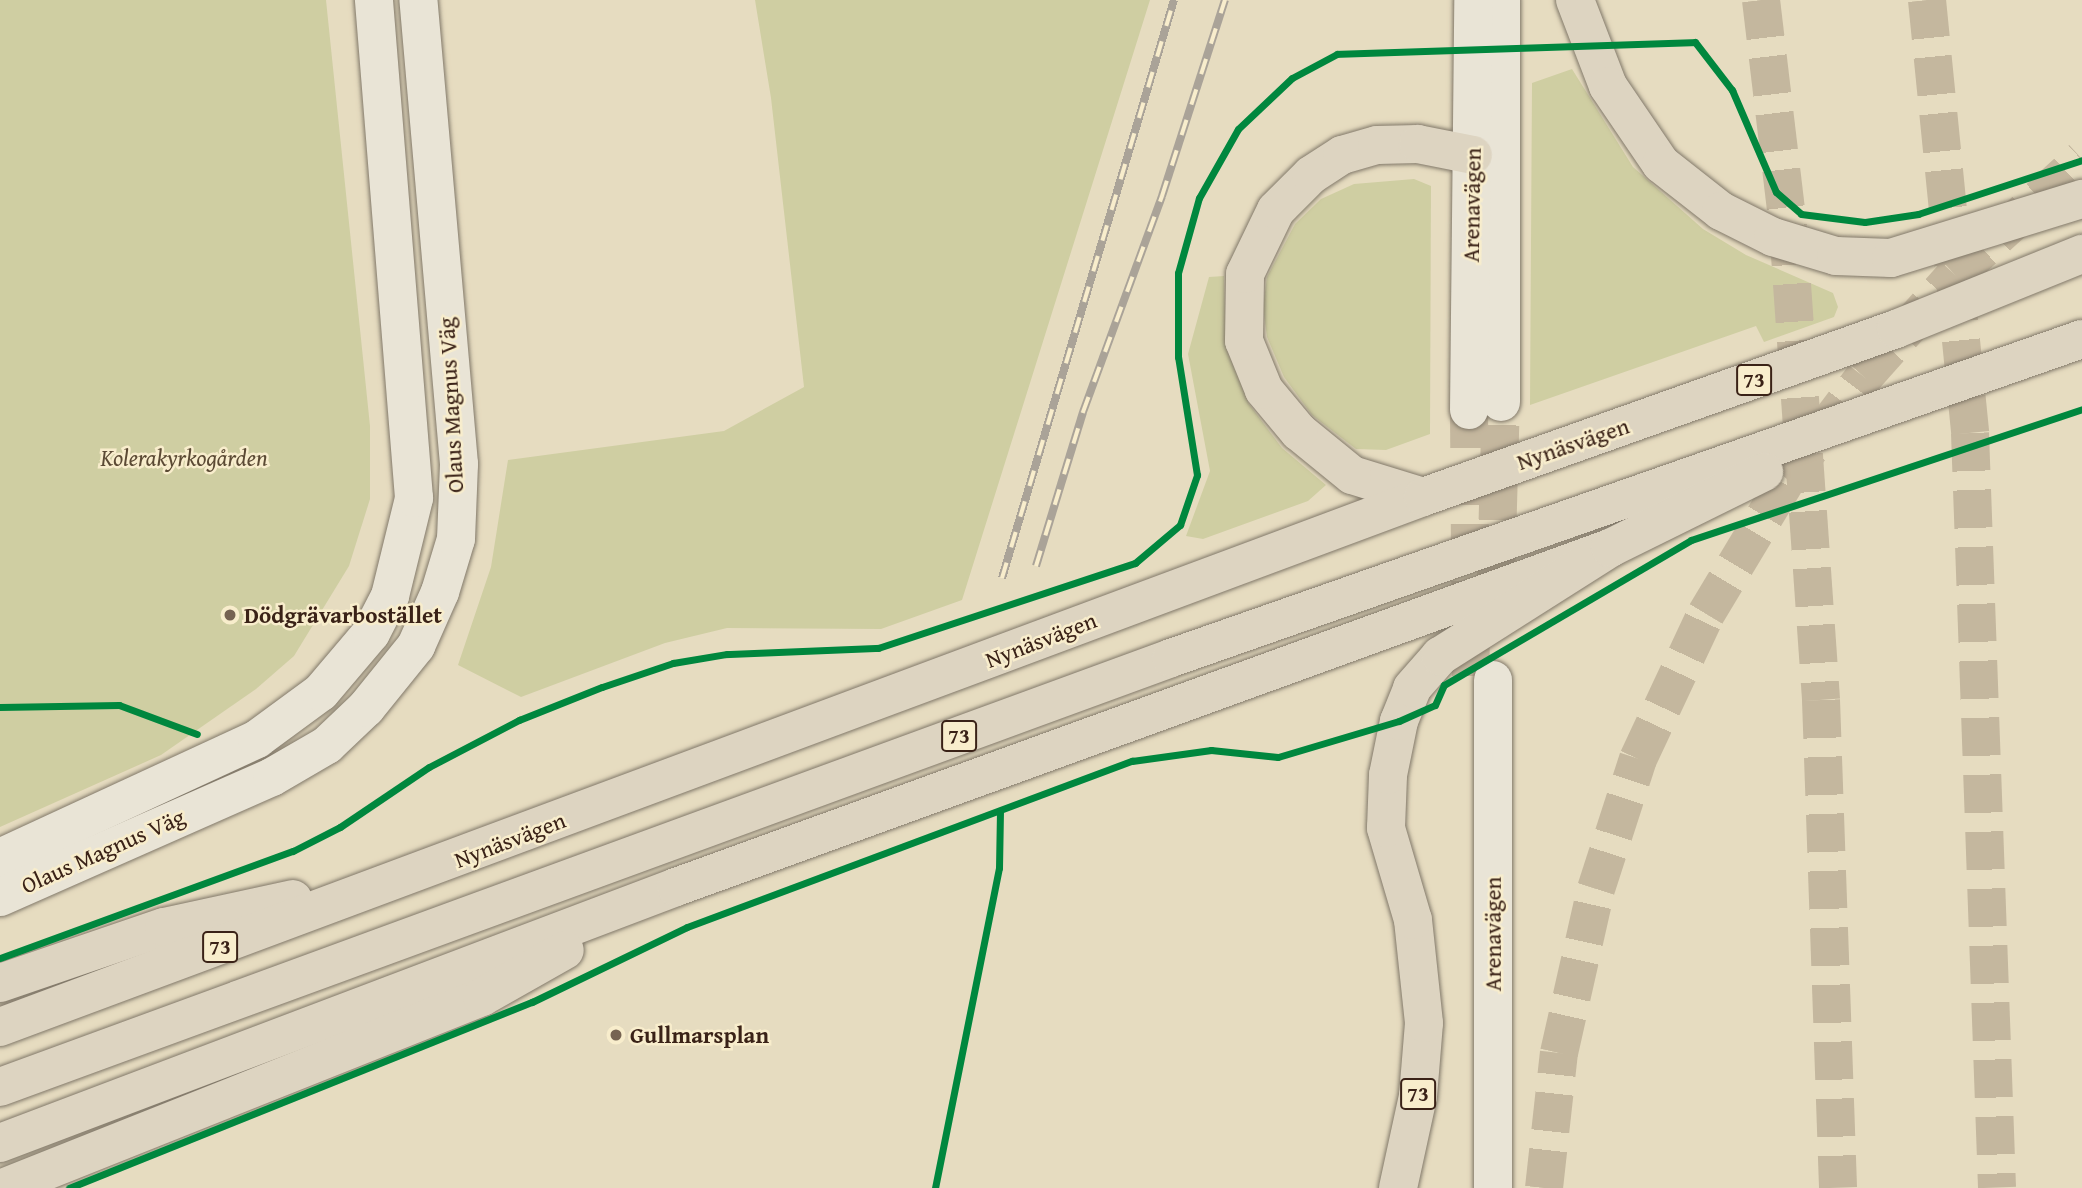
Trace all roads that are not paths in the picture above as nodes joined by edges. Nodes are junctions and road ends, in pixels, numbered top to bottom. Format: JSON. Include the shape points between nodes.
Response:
{"nodes":[{"id":1,"x":374,"y":0,"type":"edge"},
{"id":2,"x":418,"y":0,"type":"edge"},
{"id":3,"x":1473,"y":0,"type":"edge"},
{"id":4,"x":1501,"y":0,"type":"edge"},
{"id":5,"x":1575,"y":0,"type":"edge"},
{"id":6,"x":1473,"y":155,"type":"junction"},
{"id":7,"x":2082,"y":199,"type":"edge"},
{"id":8,"x":2082,"y":254,"type":"edge"},
{"id":9,"x":2082,"y":339,"type":"edge"},
{"id":10,"x":1921,"y":395,"type":"junction"},
{"id":11,"x":1423,"y":497,"type":"junction"},
{"id":12,"x":1610,"y":548,"type":"junction"},
{"id":13,"x":439,"y":867,"type":"junction"},
{"id":14,"x":4,"y":875,"type":"edge"},
{"id":15,"x":676,"y":887,"type":"junction"},
{"id":16,"x":0,"y":983,"type":"edge"},
{"id":17,"x":0,"y":1027,"type":"edge"},
{"id":18,"x":0,"y":1087,"type":"edge"},
{"id":19,"x":0,"y":1143,"type":"edge"},
{"id":20,"x":3,"y":1188,"type":"edge"},
{"id":21,"x":1398,"y":1188,"type":"edge"},
{"id":22,"x":1470,"y":1188,"type":"edge"},
{"id":23,"x":1493,"y":1188,"type":"edge"}],
"edges":[{"from":1,"to":14,"type":"main road","name":"Olaus Magnus Väg","via":[[414,498],[390,596],[370,633],[321,692],[257,739]]},
{"from":2,"to":14,"type":"main road","name":"Olaus Magnus Väg","via":[[460,464],[456,539],[440,592],[416,646],[366,708],[327,745],[272,777]]},
{"from":3,"to":6,"type":"main road","name":"Arenavägen"},
{"from":4,"to":6,"type":"main road","name":"Arenavägen","via":[[1485,406]]},
{"from":5,"to":7,"type":"highway","via":[[1608,86],[1661,163],[1721,211],[1773,237],[1836,256],[1891,258]]},
{"from":6,"to":11,"type":"highway","via":[[1418,144],[1377,145],[1342,155],[1311,175],[1276,210],[1245,274],[1244,341],[1264,390],[1299,432],[1352,475]]},
{"from":8,"to":11,"type":"highway","name":"Nynäsvägen","number":"73","via":[[1896,329]]},
{"from":9,"to":10,"type":"highway","number":"73"},
{"from":10,"to":12,"type":"highway"},
{"from":10,"to":18,"type":"highway","number":"73","via":[[1171,658]]},
{"from":11,"to":13,"type":"highway","name":"Nynäsvägen","number":"73"},
{"from":12,"to":15,"type":"highway"},
{"from":12,"to":21,"type":"highway","number":"73","via":[[1440,656],[1412,688],[1399,721],[1388,775],[1386,828],[1413,920],[1424,1023],[1418,1096]]},
{"from":13,"to":16,"type":"highway","via":[[164,927]]},
{"from":13,"to":17,"type":"highway","name":"Nynäsvägen","number":"73"},
{"from":15,"to":19,"type":"highway"},
{"from":15,"to":20,"type":"highway","via":[[482,997]]},
{"from":22,"to":23,"type":"main road","name":"Arenavägen","via":[[1482,685]]}]}
